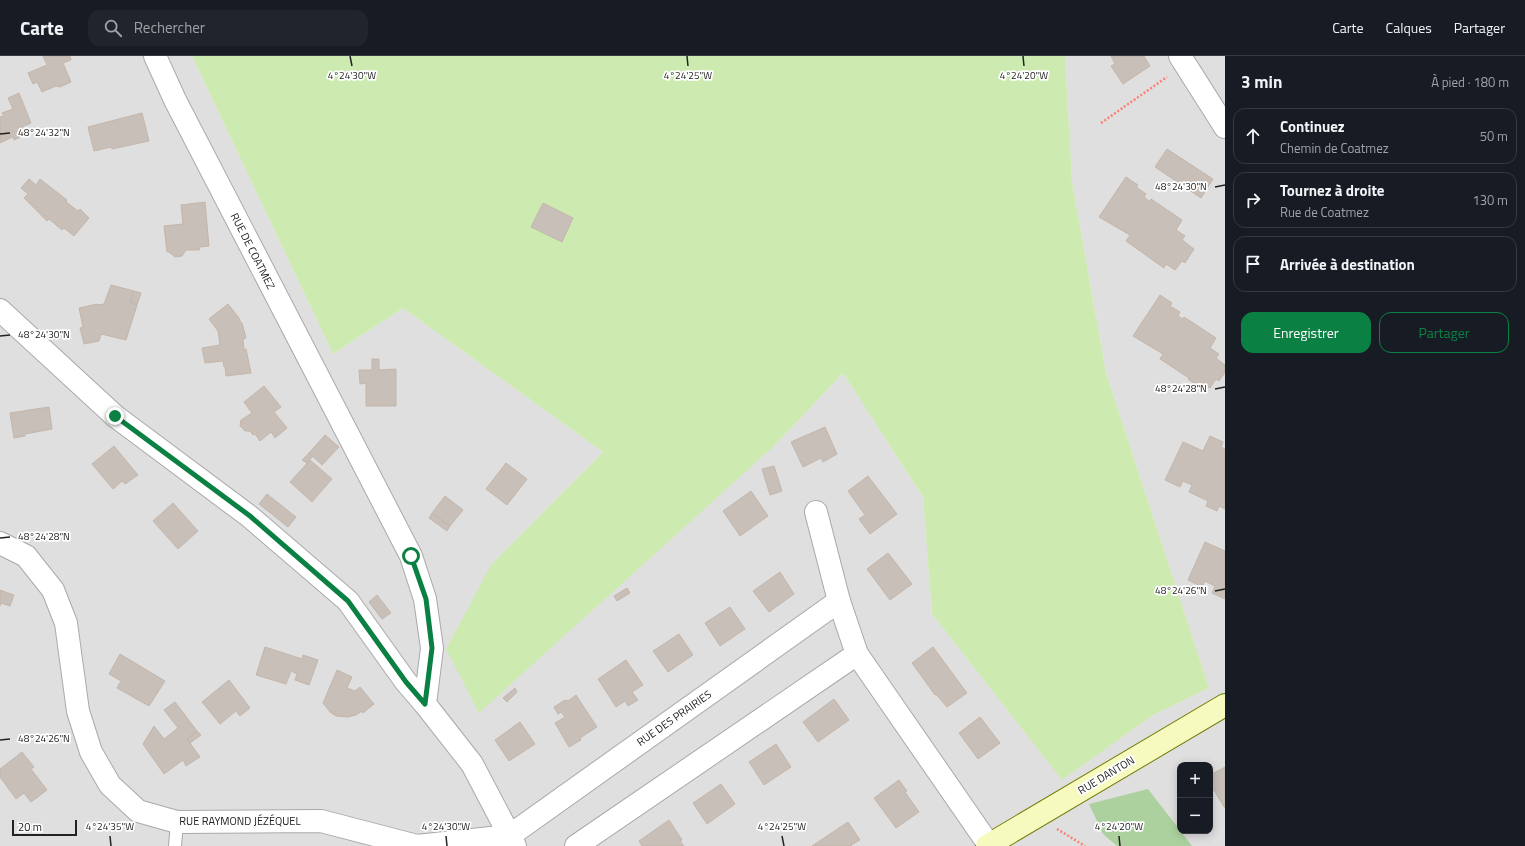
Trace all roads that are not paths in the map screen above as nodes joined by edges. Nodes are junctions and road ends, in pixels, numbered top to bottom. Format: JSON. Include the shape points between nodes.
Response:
{"nodes":[{"id":1,"x":155,"y":56,"type":"edge"},
{"id":2,"x":1183,"y":61,"type":"edge"},
{"id":3,"x":1225,"y":127,"type":"edge"},
{"id":4,"x":0,"y":310,"type":"edge"},
{"id":5,"x":816,"y":512,"type":"dead end"},
{"id":6,"x":0,"y":543,"type":"edge"},
{"id":7,"x":839,"y":601,"type":"junction"},
{"id":8,"x":856,"y":654,"type":"junction"},
{"id":9,"x":425,"y":704,"type":"junction"},
{"id":10,"x":1225,"y":705,"type":"edge"},
{"id":11,"x":177,"y":822,"type":"junction"},
{"id":12,"x":512,"y":841,"type":"edge"},
{"id":13,"x":988,"y":845,"type":"edge"},
{"id":14,"x":175,"y":846,"type":"edge"},
{"id":15,"x":417,"y":846,"type":"edge"},
{"id":16,"x":576,"y":846,"type":"edge"}],
"edges":[{"from":1,"to":9,"type":"street","name":"RUE DE COATMEZ","via":[[175,100],[411,556],[426,599],[432,648]]},
{"from":2,"to":3,"type":"street"},
{"from":4,"to":9,"type":"street","via":[[115,416],[250,516],[348,601],[406,682]]},
{"from":5,"to":7,"type":"street"},
{"from":6,"to":11,"type":"street","name":"RUE RAYMOND JÉZÉQUEL","via":[[26,556],[53,590],[66,623],[78,711],[91,752],[110,785],[138,811]]},
{"from":7,"to":8,"type":"street"},
{"from":7,"to":12,"type":"street","name":"RUE DES PRAIRIES"},
{"from":8,"to":13,"type":"street"},
{"from":8,"to":16,"type":"street"},
{"from":9,"to":12,"type":"street","via":[[472,764]]},
{"from":10,"to":13,"type":"main road","name":"RUE DANTON"},
{"from":11,"to":14,"type":"lane"},
{"from":11,"to":15,"type":"street","name":"RUE RAYMOND JÉZÉQUEL","via":[[321,822]]},
{"from":12,"to":15,"type":"street","name":"RUE RAYMOND JÉZÉQUEL"}]}
